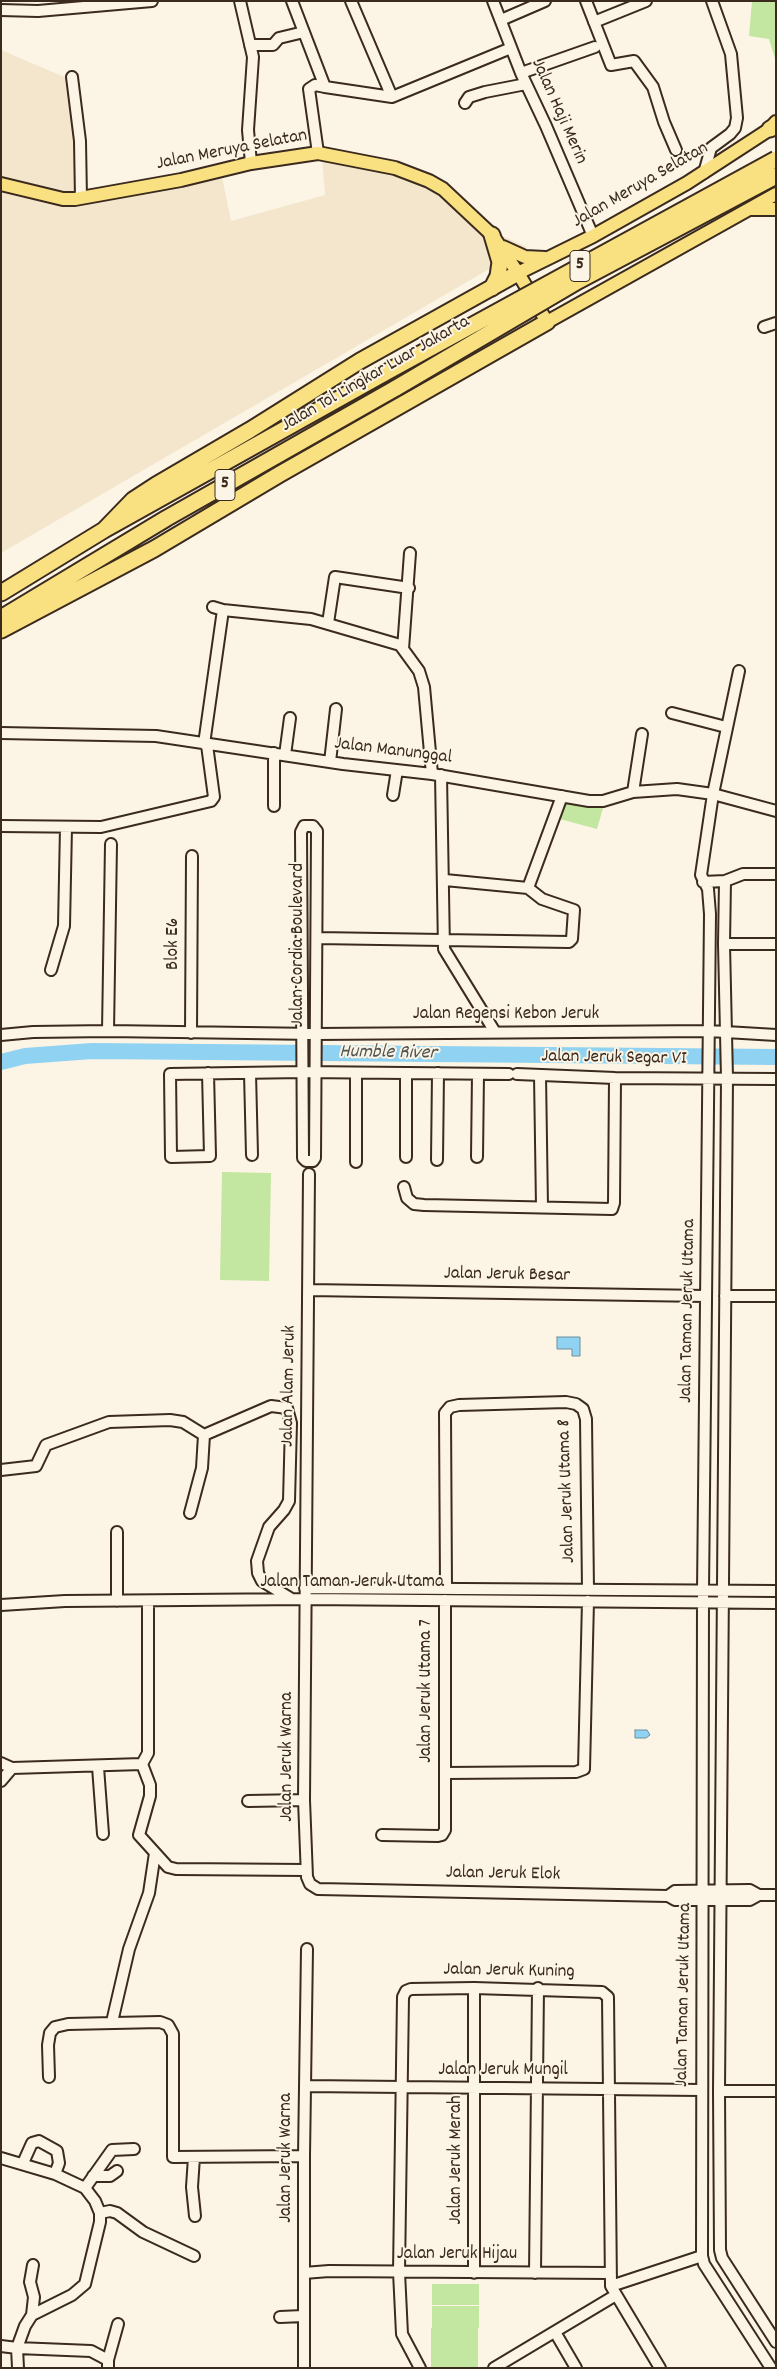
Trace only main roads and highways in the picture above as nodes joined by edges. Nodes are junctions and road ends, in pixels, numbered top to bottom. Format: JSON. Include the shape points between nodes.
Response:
{"nodes":[{"id":1,"x":774,"y":126,"type":"edge"},
{"id":2,"x":776,"y":159,"type":"edge"},
{"id":3,"x":776,"y":176,"type":"edge"},
{"id":4,"x":1,"y":184,"type":"edge"},
{"id":5,"x":776,"y":194,"type":"edge"},
{"id":6,"x":748,"y":209,"type":"junction"},
{"id":7,"x":776,"y":209,"type":"edge"},
{"id":8,"x":496,"y":240,"type":"junction"},
{"id":9,"x":546,"y":259,"type":"junction"},
{"id":10,"x":518,"y":273,"type":"junction"},
{"id":11,"x":492,"y":288,"type":"junction"},
{"id":12,"x":561,"y":315,"type":"junction"},
{"id":13,"x":548,"y":322,"type":"junction"},
{"id":14,"x":104,"y":530,"type":"junction"},
{"id":15,"x":1,"y":593,"type":"edge"},
{"id":16,"x":1,"y":618,"type":"edge"},
{"id":17,"x":1,"y":630,"type":"edge"}],
"edges":[{"from":1,"to":9,"type":"main road","name":"Jalan Meruya Selatan","via":[[704,173]]},
{"from":2,"to":14,"type":"highway","name":"Jalan Tol Lingkar Luar Jakarta","number":"5","bridge":true},
{"from":3,"to":16,"type":"highway","name":"Jalan Tol Lingkar Luar Jakarta","number":"5","bridge":true,"via":[[578,281],[167,518]]},
{"from":4,"to":8,"type":"main road","name":"Jalan Meruya Selatan","via":[[63,199],[81,198],[181,180],[251,163],[318,153],[395,168],[429,181],[443,189]]},
{"from":5,"to":6,"type":"main road"},
{"from":6,"to":7,"type":"main road"},
{"from":6,"to":12,"type":"main road"},
{"from":8,"to":9,"type":"main road","via":[[529,258]]},
{"from":8,"to":10,"type":"main road","name":"Jalan Meruya Selatan"},
{"from":8,"to":11,"type":"highway","via":[[500,262]]},
{"from":9,"to":10,"type":"main road","name":"Jalan Meruya Selatan"},
{"from":9,"to":12,"type":"main road","via":[[532,276],[534,287],[548,311]]},
{"from":10,"to":11,"type":"highway"},
{"from":10,"to":13,"type":"main road","name":"Jalan Meruya Selatan"},
{"from":11,"to":14,"type":"highway","via":[[360,361],[156,485],[133,500]]},
{"from":12,"to":13,"type":"main road"},
{"from":13,"to":17,"type":"highway","via":[[154,549]]},
{"from":14,"to":15,"type":"highway","name":"Jalan Tol Lingkar Luar Jakarta","number":"5"}]}
